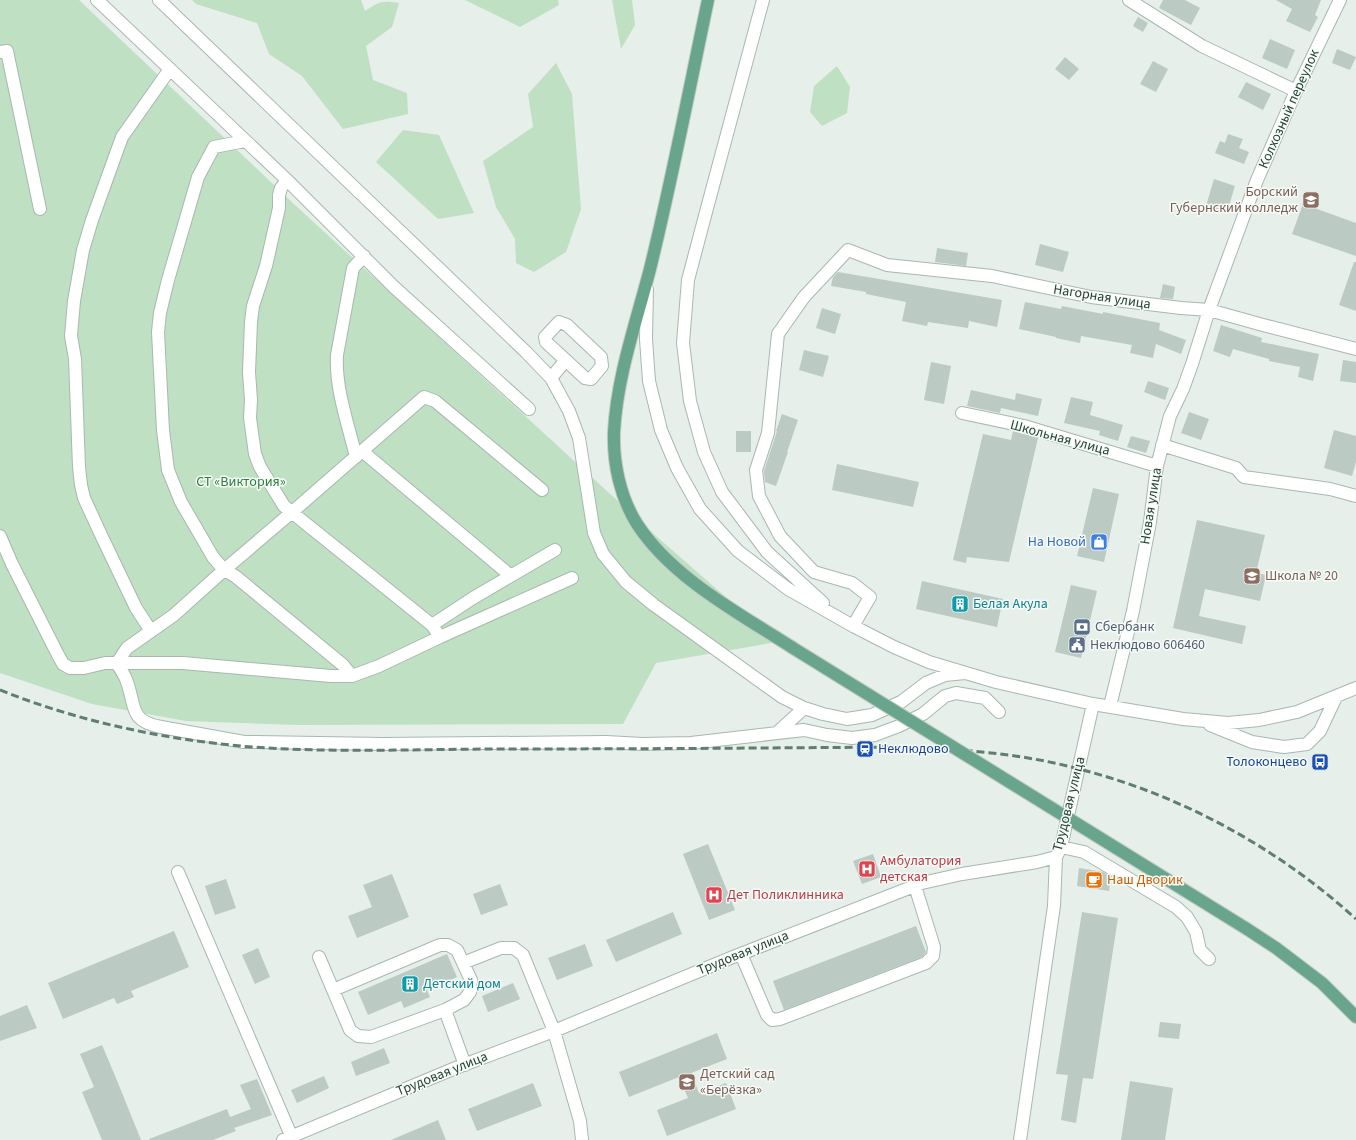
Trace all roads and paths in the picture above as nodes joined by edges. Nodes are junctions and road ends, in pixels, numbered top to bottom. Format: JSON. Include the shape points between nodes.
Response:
{"nodes":[{"id":1,"x":97,"y":0,"type":"edge"},
{"id":2,"x":159,"y":0,"type":"edge"},
{"id":3,"x":708,"y":0,"type":"edge"},
{"id":4,"x":763,"y":0,"type":"edge"},
{"id":5,"x":1129,"y":0,"type":"edge"},
{"id":6,"x":1340,"y":0,"type":"edge"},
{"id":7,"x":0,"y":52,"type":"edge"},
{"id":8,"x":170,"y":69,"type":"junction"},
{"id":9,"x":1296,"y":91,"type":"junction"},
{"id":10,"x":245,"y":141,"type":"junction"},
{"id":11,"x":287,"y":180,"type":"junction"},
{"id":12,"x":40,"y":210,"type":"dead end"},
{"id":13,"x":364,"y":256,"type":"junction"},
{"id":14,"x":650,"y":269,"type":"junction"},
{"id":15,"x":1209,"y":310,"type":"junction"},
{"id":16,"x":1356,"y":349,"type":"edge"},
{"id":17,"x":565,"y":361,"type":"junction"},
{"id":18,"x":551,"y":378,"type":"junction"},
{"id":19,"x":529,"y":409,"type":"dead end"},
{"id":20,"x":962,"y":413,"type":"dead end"},
{"id":21,"x":1162,"y":445,"type":"junction"},
{"id":22,"x":359,"y":454,"type":"junction"},
{"id":23,"x":1158,"y":466,"type":"junction"},
{"id":24,"x":542,"y":490,"type":"dead end"},
{"id":25,"x":1356,"y":496,"type":"edge"},
{"id":26,"x":291,"y":513,"type":"junction"},
{"id":27,"x":0,"y":536,"type":"edge"},
{"id":28,"x":555,"y":550,"type":"dead end"},
{"id":29,"x":224,"y":570,"type":"junction"},
{"id":30,"x":511,"y":576,"type":"junction"},
{"id":31,"x":572,"y":578,"type":"dead end"},
{"id":32,"x":837,"y":617,"type":"junction"},
{"id":33,"x":432,"y":625,"type":"junction"},
{"id":34,"x":853,"y":626,"type":"junction"},
{"id":35,"x":151,"y":631,"type":"junction"},
{"id":36,"x":440,"y":637,"type":"junction"},
{"id":37,"x":116,"y":663,"type":"junction"},
{"id":38,"x":965,"y":673,"type":"junction"},
{"id":39,"x":352,"y":676,"type":"junction"},
{"id":40,"x":996,"y":682,"type":"junction"},
{"id":41,"x":1356,"y":688,"type":"edge"},
{"id":42,"x":1336,"y":697,"type":"junction"},
{"id":43,"x":985,"y":698,"type":"junction"},
{"id":44,"x":1093,"y":704,"type":"junction"},
{"id":45,"x":1110,"y":706,"type":"junction"},
{"id":46,"x":804,"y":708,"type":"junction"},
{"id":47,"x":999,"y":712,"type":"dead end"},
{"id":48,"x":1200,"y":721,"type":"junction"},
{"id":49,"x":778,"y":732,"type":"junction"},
{"id":50,"x":1059,"y":852,"type":"junction"},
{"id":51,"x":178,"y":872,"type":"dead end"},
{"id":52,"x":915,"y":886,"type":"junction"},
{"id":53,"x":741,"y":954,"type":"junction"},
{"id":54,"x":319,"y":957,"type":"dead end"},
{"id":55,"x":1209,"y":959,"type":"dead end"},
{"id":56,"x":463,"y":963,"type":"junction"},
{"id":57,"x":333,"y":990,"type":"junction"},
{"id":58,"x":444,"y":1010,"type":"junction"},
{"id":59,"x":1356,"y":1017,"type":"edge"},
{"id":60,"x":554,"y":1031,"type":"junction"},
{"id":61,"x":465,"y":1064,"type":"junction"},
{"id":62,"x":289,"y":1139,"type":"edge"},
{"id":63,"x":582,"y":1140,"type":"edge"},
{"id":64,"x":1020,"y":1140,"type":"edge"}],
"edges":[{"from":1,"to":8,"type":"street"},
{"from":2,"to":18,"type":"street"},
{"from":3,"to":14,"type":"main road"},
{"from":4,"to":32,"type":"street","via":[[688,280],[683,343],[690,401],[704,452],[722,492],[767,552]]},
{"from":5,"to":9,"type":"street","via":[[1202,46]]},
{"from":6,"to":9,"type":"street","name":"Колхозный переулок"},
{"from":7,"to":12,"type":"street","via":[[7,50]]},
{"from":8,"to":10,"type":"street"},
{"from":8,"to":35,"type":"street","via":[[122,137],[84,250],[74,301],[71,336],[75,359],[79,467],[84,498],[136,608]]},
{"from":9,"to":15,"type":"street","name":"Колхозный переулок","via":[[1257,180]]},
{"from":10,"to":11,"type":"street"},
{"from":10,"to":29,"type":"street","via":[[214,147],[198,177],[168,280],[158,332],[163,430],[168,470],[181,502],[213,557]]},
{"from":11,"to":13,"type":"street"},
{"from":11,"to":26,"type":"street","via":[[279,195],[279,208],[266,266],[253,306],[249,372],[254,454],[284,506]]},
{"from":13,"to":19,"type":"street","via":[[394,287]]},
{"from":13,"to":22,"type":"street","via":[[353,268],[336,367]]},
{"from":14,"to":32,"type":"street","via":[[646,317],[649,381],[661,430],[677,468],[700,509],[738,551],[788,589]]},
{"from":14,"to":59,"type":"main road","bridge":true,"via":[[626,356],[617,398],[614,433],[621,491],[637,524],[662,556],[698,586],[793,648],[1276,948],[1322,983]]},
{"from":15,"to":16,"type":"street","name":"Нагорная улица"},
{"from":15,"to":21,"type":"street","name":"Новая улица"},
{"from":15,"to":34,"type":"street","name":"Нагорная улица","via":[[1091,297],[992,276],[887,265],[848,250],[804,297],[778,334],[768,433],[756,470],[759,496],[780,536],[814,572],[852,583],[870,597]]},
{"from":17,"to":17,"type":"street","via":[[544,337],[559,322],[567,325],[601,357],[602,366],[591,379],[585,378]]},
{"from":17,"to":18,"type":"street"},
{"from":18,"to":46,"type":"street","via":[[569,411],[579,438],[594,533],[603,554],[626,582],[654,605],[782,697]]},
{"from":20,"to":23,"type":"street","name":"Школьная улица","via":[[1024,426]]},
{"from":21,"to":23,"type":"street","name":"Новая улица"},
{"from":21,"to":25,"type":"street","via":[[1236,468],[1244,477],[1330,489]]},
{"from":22,"to":24,"type":"street","via":[[424,397],[435,402]]},
{"from":22,"to":26,"type":"street"},
{"from":22,"to":30,"type":"street"},
{"from":23,"to":45,"type":"street","name":"Новая улица","via":[[1133,610]]},
{"from":26,"to":29,"type":"street"},
{"from":26,"to":33,"type":"street"},
{"from":27,"to":37,"type":"street","via":[[63,664],[76,669]]},
{"from":28,"to":30,"type":"street"},
{"from":29,"to":35,"type":"street","via":[[174,615]]},
{"from":29,"to":39,"type":"street","via":[[235,576],[331,655]]},
{"from":30,"to":33,"type":"street"},
{"from":31,"to":36,"type":"street"},
{"from":32,"to":34,"type":"street"},
{"from":33,"to":36,"type":"street"},
{"from":34,"to":38,"type":"street","via":[[894,647]]},
{"from":35,"to":37,"type":"street","via":[[127,648]]},
{"from":36,"to":39,"type":"street"},
{"from":37,"to":39,"type":"street","via":[[183,663]]},
{"from":37,"to":49,"type":"street","via":[[127,682],[137,715],[142,720],[153,725],[244,742],[642,744],[690,743]]},
{"from":38,"to":40,"type":"street"},
{"from":38,"to":46,"type":"street","via":[[945,675],[926,683],[902,702],[872,715],[847,719]]},
{"from":40,"to":43,"type":"street"},
{"from":40,"to":44,"type":"street"},
{"from":41,"to":42,"type":"street"},
{"from":42,"to":48,"type":"street","via":[[1297,712],[1259,720]]},
{"from":42,"to":48,"type":"street","via":[[1320,731],[1307,744],[1284,747],[1252,742]]},
{"from":43,"to":47,"type":"street"},
{"from":43,"to":49,"type":"street","via":[[956,693],[945,696],[923,714],[875,735],[852,738],[804,730]]},
{"from":44,"to":45,"type":"street"},
{"from":44,"to":50,"type":"street","name":"Трудовая улица"},
{"from":45,"to":48,"type":"street"},
{"from":46,"to":49,"type":"street"},
{"from":50,"to":52,"type":"street","name":"Трудовая улица","via":[[1036,862],[962,874]]},
{"from":50,"to":55,"type":"street","via":[[1084,852],[1176,907],[1187,917],[1196,932],[1200,950]]},
{"from":50,"to":64,"type":"street","via":[[1054,906]]},
{"from":51,"to":62,"type":"street","name":"Трудовая улица"},
{"from":52,"to":53,"type":"street","name":"Трудовая улица"},
{"from":52,"to":53,"type":"street","via":[[934,947],[933,956],[926,963],[772,1020],[767,1015]]},
{"from":53,"to":60,"type":"street","name":"Трудовая улица"},
{"from":54,"to":57,"type":"street"},
{"from":56,"to":57,"type":"street","via":[[457,950],[448,945],[440,945]]},
{"from":56,"to":58,"type":"street","via":[[471,980],[470,992],[464,1000]]},
{"from":56,"to":60,"type":"street","via":[[501,948],[514,948],[523,955]]},
{"from":57,"to":58,"type":"street","via":[[350,1030],[358,1036],[371,1037]]},
{"from":58,"to":61,"type":"street"},
{"from":60,"to":61,"type":"street","name":"Трудовая улица"},
{"from":60,"to":63,"type":"street","via":[[580,1121]]},
{"from":61,"to":62,"type":"street","name":"Трудовая улица"}]}
